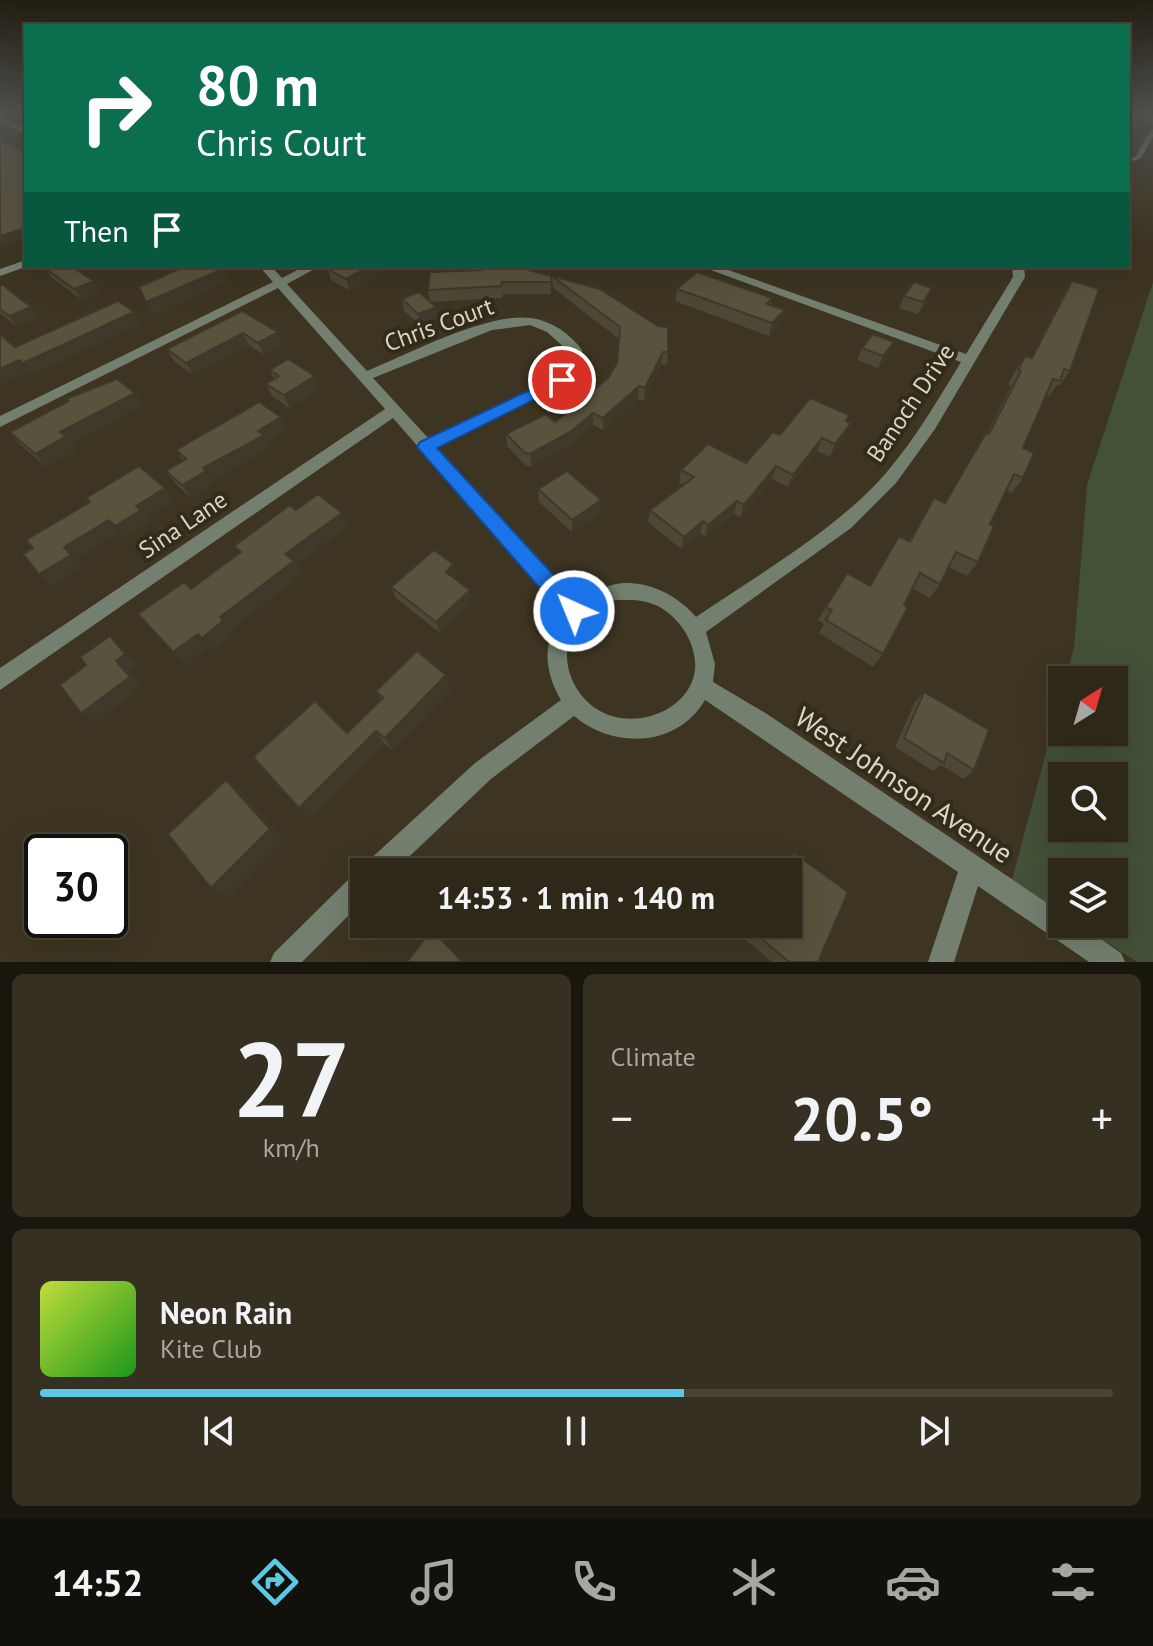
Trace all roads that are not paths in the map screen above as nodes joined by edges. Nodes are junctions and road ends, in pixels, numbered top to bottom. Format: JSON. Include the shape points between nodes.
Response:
{"nodes":[{"id":1,"x":24,"y":264,"type":"edge"},
{"id":2,"x":267,"y":268,"type":"edge"},
{"id":3,"x":310,"y":268,"type":"edge"},
{"id":4,"x":712,"y":268,"type":"edge"},
{"id":5,"x":1018,"y":268,"type":"edge"},
{"id":6,"x":0,"y":273,"type":"edge"},
{"id":7,"x":281,"y":282,"type":"junction"},
{"id":8,"x":969,"y":360,"type":"junction"},
{"id":9,"x":364,"y":377,"type":"junction"},
{"id":10,"x":394,"y":410,"type":"junction"},
{"id":11,"x":0,"y":422,"type":"edge"},
{"id":12,"x":426,"y":447,"type":"junction"},
{"id":13,"x":574,"y":611,"type":"junction"},
{"id":14,"x":695,"y":629,"type":"junction"},
{"id":15,"x":0,"y":680,"type":"edge"},
{"id":16,"x":701,"y":686,"type":"junction"},
{"id":17,"x":574,"y":703,"type":"junction"},
{"id":18,"x":390,"y":858,"type":"edge"},
{"id":19,"x":972,"y":867,"type":"junction"},
{"id":20,"x":350,"y":896,"type":"edge"},
{"id":21,"x":283,"y":962,"type":"edge"},
{"id":22,"x":941,"y":962,"type":"edge"},
{"id":23,"x":1112,"y":962,"type":"edge"}],
"edges":[{"from":1,"to":6,"type":"street"},
{"from":2,"to":7,"type":"street"},
{"from":3,"to":7,"type":"street"},
{"from":4,"to":8,"type":"street"},
{"from":5,"to":8,"type":"street","name":"Banoch Drive","via":[[1019,277]]},
{"from":7,"to":9,"type":"street"},
{"from":7,"to":11,"type":"street"},
{"from":8,"to":14,"type":"street","name":"Banoch Drive","via":[[890,479],[845,523]]},
{"from":9,"to":10,"type":"street"},
{"from":9,"to":12,"type":"street","name":"Chris Court","via":[[503,323],[539,323],[563,335],[575,350],[574,365],[562,380]]},
{"from":10,"to":12,"type":"street"},
{"from":10,"to":15,"type":"street","name":"Sina Lane"},
{"from":12,"to":13,"type":"street"},
{"from":13,"to":14,"type":"street","via":[[614,592],[637,592],[660,598]]},
{"from":13,"to":17,"type":"street","via":[[556,648],[559,676]]},
{"from":14,"to":16,"type":"street","via":[[703,647]]},
{"from":16,"to":17,"type":"street","via":[[680,715],[645,729],[606,725]]},
{"from":16,"to":19,"type":"street","name":"West Johnson Avenue"},
{"from":17,"to":18,"type":"street","via":[[483,771]]},
{"from":19,"to":22,"type":"street"},
{"from":19,"to":23,"type":"street","name":"West Johnson Avenue"},
{"from":20,"to":21,"type":"street"}]}
